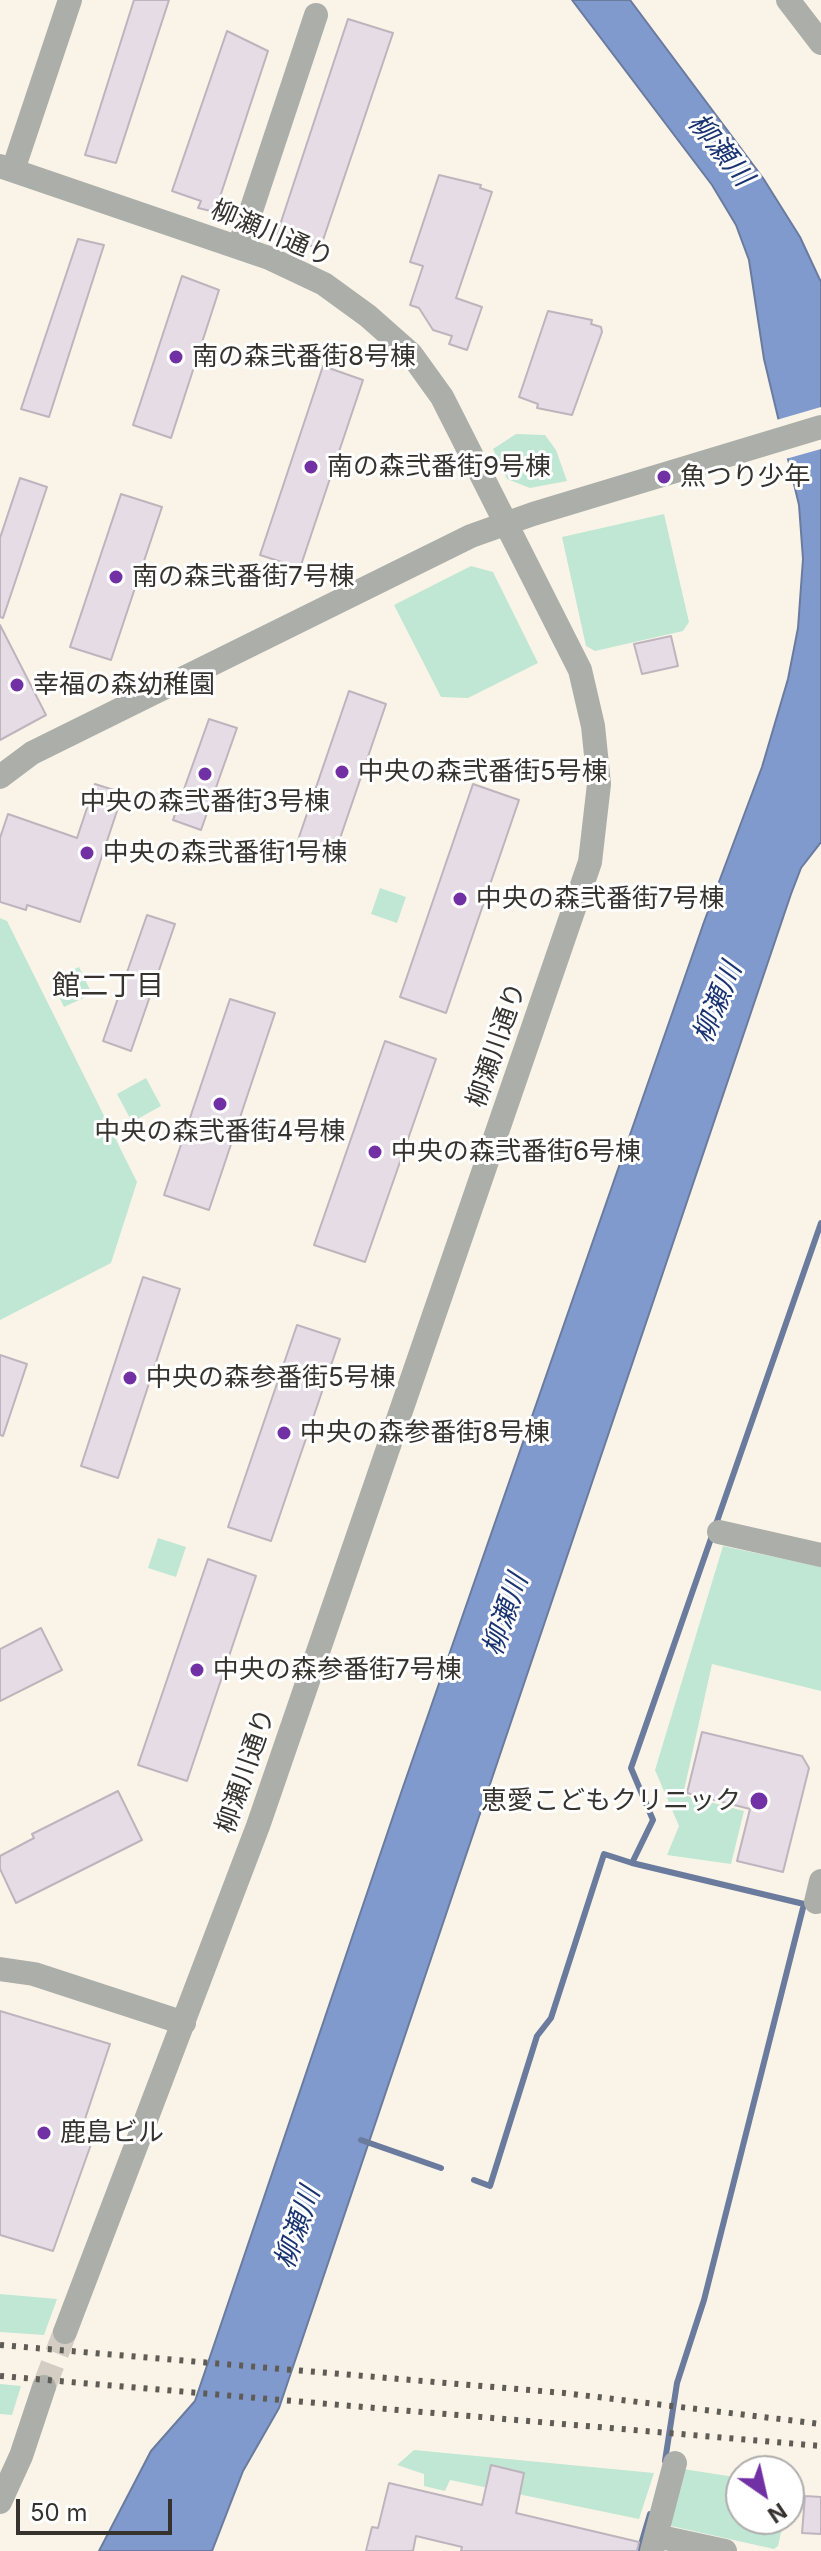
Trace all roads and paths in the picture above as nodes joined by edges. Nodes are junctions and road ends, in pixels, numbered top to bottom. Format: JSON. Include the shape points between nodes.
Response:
{"nodes":[{"id":1,"x":70,"y":0,"type":"edge"},
{"id":2,"x":788,"y":0,"type":"edge"},
{"id":3,"x":316,"y":15,"type":"dead end"},
{"id":4,"x":821,"y":43,"type":"edge"},
{"id":5,"x":6,"y":168,"type":"edge"},
{"id":6,"x":239,"y":247,"type":"junction"},
{"id":7,"x":821,"y":427,"type":"edge"},
{"id":8,"x":505,"y":523,"type":"junction"},
{"id":9,"x":0,"y":777,"type":"edge"},
{"id":10,"x":719,"y":1532,"type":"dead end"},
{"id":11,"x":821,"y":1555,"type":"edge"},
{"id":12,"x":0,"y":1969,"type":"edge"},
{"id":13,"x":184,"y":2023,"type":"junction"},
{"id":14,"x":65,"y":2332,"type":"tunnel mouth"},
{"id":15,"x":44,"y":2387,"type":"tunnel mouth"},
{"id":16,"x":675,"y":2463,"type":"dead end"},
{"id":17,"x":0,"y":2502,"type":"edge"},
{"id":18,"x":654,"y":2543,"type":"edge"},
{"id":19,"x":725,"y":2551,"type":"edge"}],
"edges":[{"from":1,"to":5,"type":"street"},
{"from":2,"to":4,"type":"street"},
{"from":3,"to":6,"type":"street"},
{"from":5,"to":6,"type":"street","name":"柳瀬川通り"},
{"from":6,"to":8,"type":"street","name":"柳瀬川通り","via":[[324,284],[411,354],[442,397]]},
{"from":7,"to":8,"type":"street"},
{"from":8,"to":9,"type":"street","via":[[32,753]]},
{"from":8,"to":13,"type":"street","name":"柳瀬川通り","via":[[580,670],[599,784],[590,862],[258,1826]]},
{"from":10,"to":11,"type":"street"},
{"from":12,"to":13,"type":"street","via":[[34,1974]]},
{"from":13,"to":14,"type":"street","name":"柳瀬川通り"},
{"from":15,"to":17,"type":"street"},
{"from":16,"to":18,"type":"street"},
{"from":18,"to":19,"type":"street"}]}
